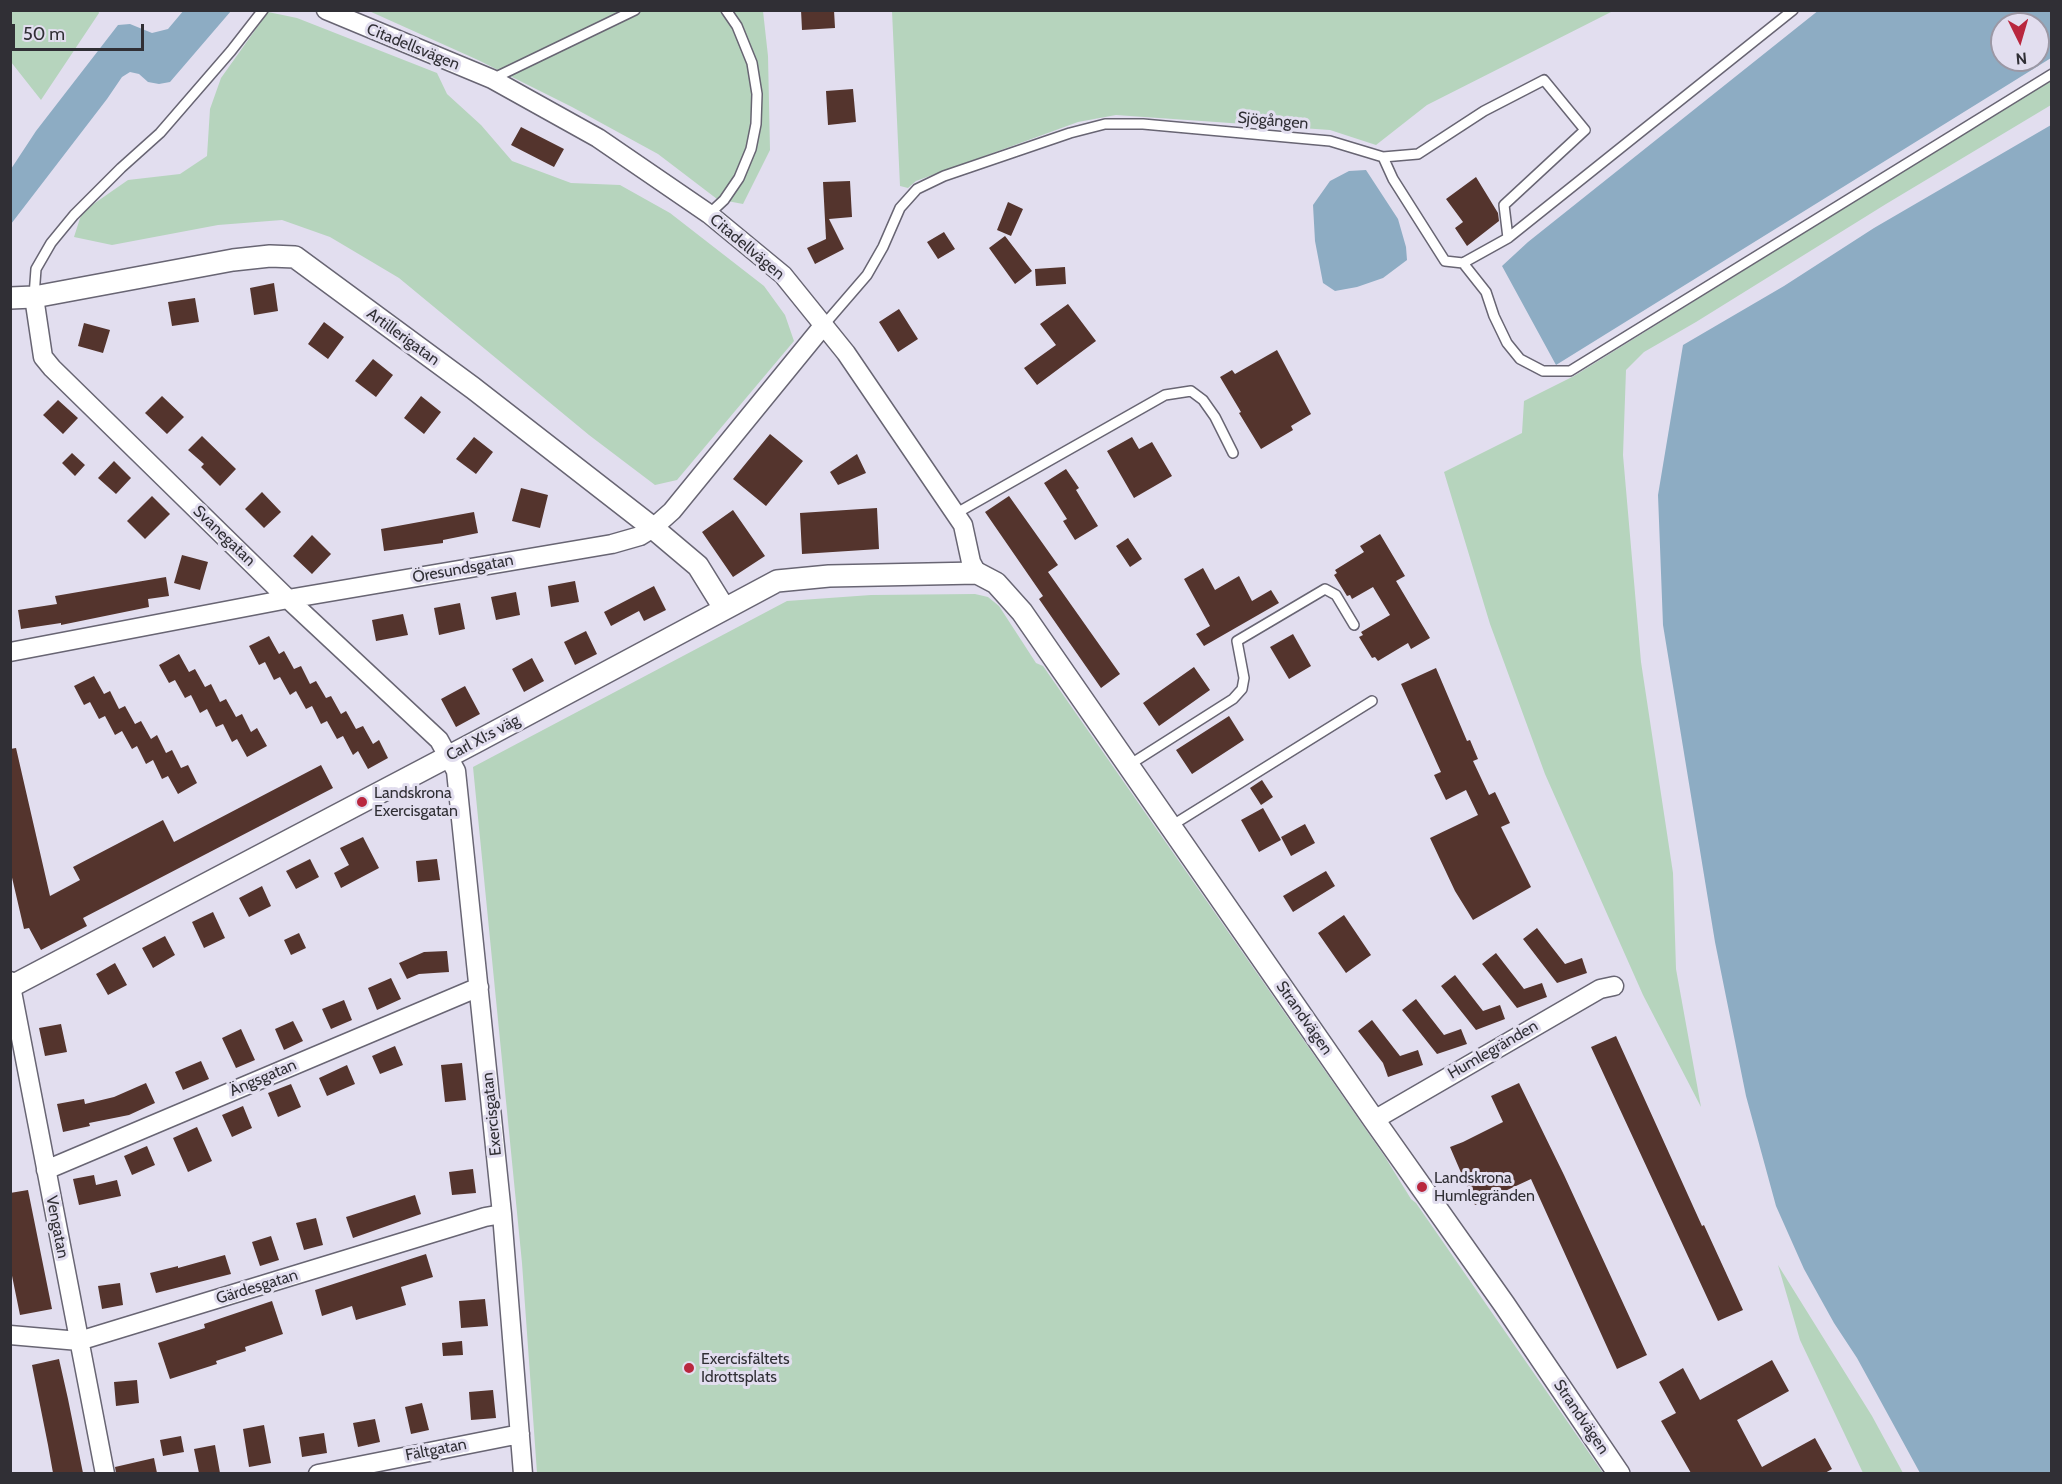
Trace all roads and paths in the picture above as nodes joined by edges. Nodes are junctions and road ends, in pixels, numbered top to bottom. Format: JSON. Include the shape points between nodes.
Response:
{"nodes":[{"id":1,"x":263,"y":10,"type":"edge"},
{"id":2,"x":326,"y":10,"type":"edge"},
{"id":3,"x":636,"y":10,"type":"edge"},
{"id":4,"x":726,"y":10,"type":"edge"},
{"id":5,"x":1793,"y":10,"type":"edge"},
{"id":6,"x":468,"y":69,"type":"joint"},
{"id":7,"x":2052,"y":74,"type":"edge"},
{"id":8,"x":492,"y":79,"type":"junction"},
{"id":9,"x":1383,"y":157,"type":"junction"},
{"id":10,"x":709,"y":214,"type":"junction"},
{"id":11,"x":1508,"y":238,"type":"junction"},
{"id":12,"x":1462,"y":262,"type":"junction"},
{"id":13,"x":34,"y":297,"type":"junction"},
{"id":14,"x":10,"y":298,"type":"edge"},
{"id":15,"x":823,"y":326,"type":"junction"},
{"id":16,"x":1233,"y":453,"type":"dead end"},
{"id":17,"x":955,"y":514,"type":"junction"},
{"id":18,"x":653,"y":528,"type":"junction"},
{"id":19,"x":977,"y":573,"type":"junction"},
{"id":20,"x":288,"y":599,"type":"junction"},
{"id":21,"x":724,"y":608,"type":"junction"},
{"id":22,"x":1354,"y":625,"type":"dead end"},
{"id":23,"x":10,"y":652,"type":"edge"},
{"id":24,"x":1372,"y":701,"type":"dead end"},
{"id":25,"x":449,"y":756,"type":"junction"},
{"id":26,"x":1129,"y":765,"type":"junction"},
{"id":27,"x":1171,"y":826,"type":"junction"},
{"id":28,"x":11,"y":985,"type":"edge"},
{"id":29,"x":1614,"y":986,"type":"dead end"},
{"id":30,"x":479,"y":987,"type":"junction"},
{"id":31,"x":1374,"y":1120,"type":"junction"},
{"id":32,"x":46,"y":1170,"type":"junction"},
{"id":33,"x":501,"y":1215,"type":"junction"},
{"id":34,"x":10,"y":1335,"type":"edge"},
{"id":35,"x":79,"y":1341,"type":"junction"},
{"id":36,"x":520,"y":1434,"type":"junction"},
{"id":37,"x":105,"y":1473,"type":"edge"},
{"id":38,"x":318,"y":1473,"type":"edge"},
{"id":39,"x":524,"y":1473,"type":"edge"},
{"id":40,"x":1619,"y":1473,"type":"edge"}],
"edges":[{"from":1,"to":13,"type":"lane","via":[[160,133],[121,168],[51,243],[36,269]]},
{"from":2,"to":6,"type":"street","name":"Citadellsvägen"},
{"from":3,"to":8,"type":"lane"},
{"from":4,"to":10,"type":"lane","via":[[752,63],[756,124],[739,178]]},
{"from":5,"to":11,"type":"lane"},
{"from":6,"to":8,"type":"street","name":"Citadellvägen"},
{"from":7,"to":12,"type":"lane","via":[[1570,371],[1543,371],[1520,359],[1507,343],[1486,292]]},
{"from":8,"to":10,"type":"street","name":"Citadellvägen","via":[[598,138]]},
{"from":9,"to":11,"type":"lane","via":[[1418,154],[1484,111],[1544,80],[1585,130],[1504,205]]},
{"from":9,"to":12,"type":"lane","via":[[1445,261]]},
{"from":9,"to":15,"type":"lane","name":"Sjögången","via":[[1330,141],[1143,124],[1105,124],[1070,132],[917,189],[900,208],[867,275]]},
{"from":10,"to":15,"type":"street","name":"Citadellvägen","via":[[783,275]]},
{"from":11,"to":12,"type":"lane"},
{"from":13,"to":14,"type":"street","name":"Artillerigatan"},
{"from":13,"to":18,"type":"street","name":"Artillerigatan","via":[[233,260],[295,257]]},
{"from":13,"to":20,"type":"street","name":"Svanegatan","via":[[43,357],[52,368]]},
{"from":15,"to":17,"type":"street","name":"Citadellvägen","via":[[846,353]]},
{"from":15,"to":18,"type":"street","name":"Öresundsgatan","via":[[672,511]]},
{"from":16,"to":17,"type":"lane","via":[[1203,400],[1191,391],[1165,395]]},
{"from":17,"to":19,"type":"street","name":"Citadellvägen","via":[[963,525]]},
{"from":18,"to":20,"type":"street","name":"Öresundsgatan","via":[[612,544]]},
{"from":18,"to":21,"type":"street","name":"Artillerigatan","via":[[698,566]]},
{"from":19,"to":21,"type":"street","name":"Carl XI:s väg","via":[[787,579]]},
{"from":19,"to":26,"type":"street","name":"Strandvägen","via":[[996,583],[1022,612]]},
{"from":20,"to":23,"type":"street","name":"Öresundsgatan"},
{"from":20,"to":25,"type":"street","name":"Svanegatan","via":[[439,740]]},
{"from":21,"to":25,"type":"street","name":"Carl XI:s väg"},
{"from":22,"to":26,"type":"lane","via":[[1336,595],[1325,589],[1237,641],[1244,678],[1238,694]]},
{"from":24,"to":27,"type":"lane"},
{"from":25,"to":28,"type":"street","name":"Carl XI:s väg"},
{"from":25,"to":30,"type":"street","name":"Exercisgatan","via":[[456,771]]},
{"from":26,"to":27,"type":"street","name":"Strandvägen"},
{"from":27,"to":31,"type":"street","name":"Strandvägen"},
{"from":28,"to":32,"type":"street","name":"Vengatan"},
{"from":29,"to":31,"type":"street","name":"Humlegränden","via":[[1599,989]]},
{"from":30,"to":32,"type":"street","name":"Ängsgatan"},
{"from":30,"to":33,"type":"street","name":"Exercisgatan"},
{"from":31,"to":40,"type":"street","name":"Strandvägen"},
{"from":32,"to":35,"type":"street","name":"Vengatan"},
{"from":33,"to":35,"type":"street","name":"Gärdesgatan"},
{"from":33,"to":36,"type":"street","name":"Exercisgatan"},
{"from":34,"to":35,"type":"street","name":"Gärdesgatan"},
{"from":35,"to":37,"type":"street","name":"Vengatan"},
{"from":36,"to":38,"type":"street","name":"Fältgatan"},
{"from":36,"to":39,"type":"street","name":"Exercisgatan"}]}
